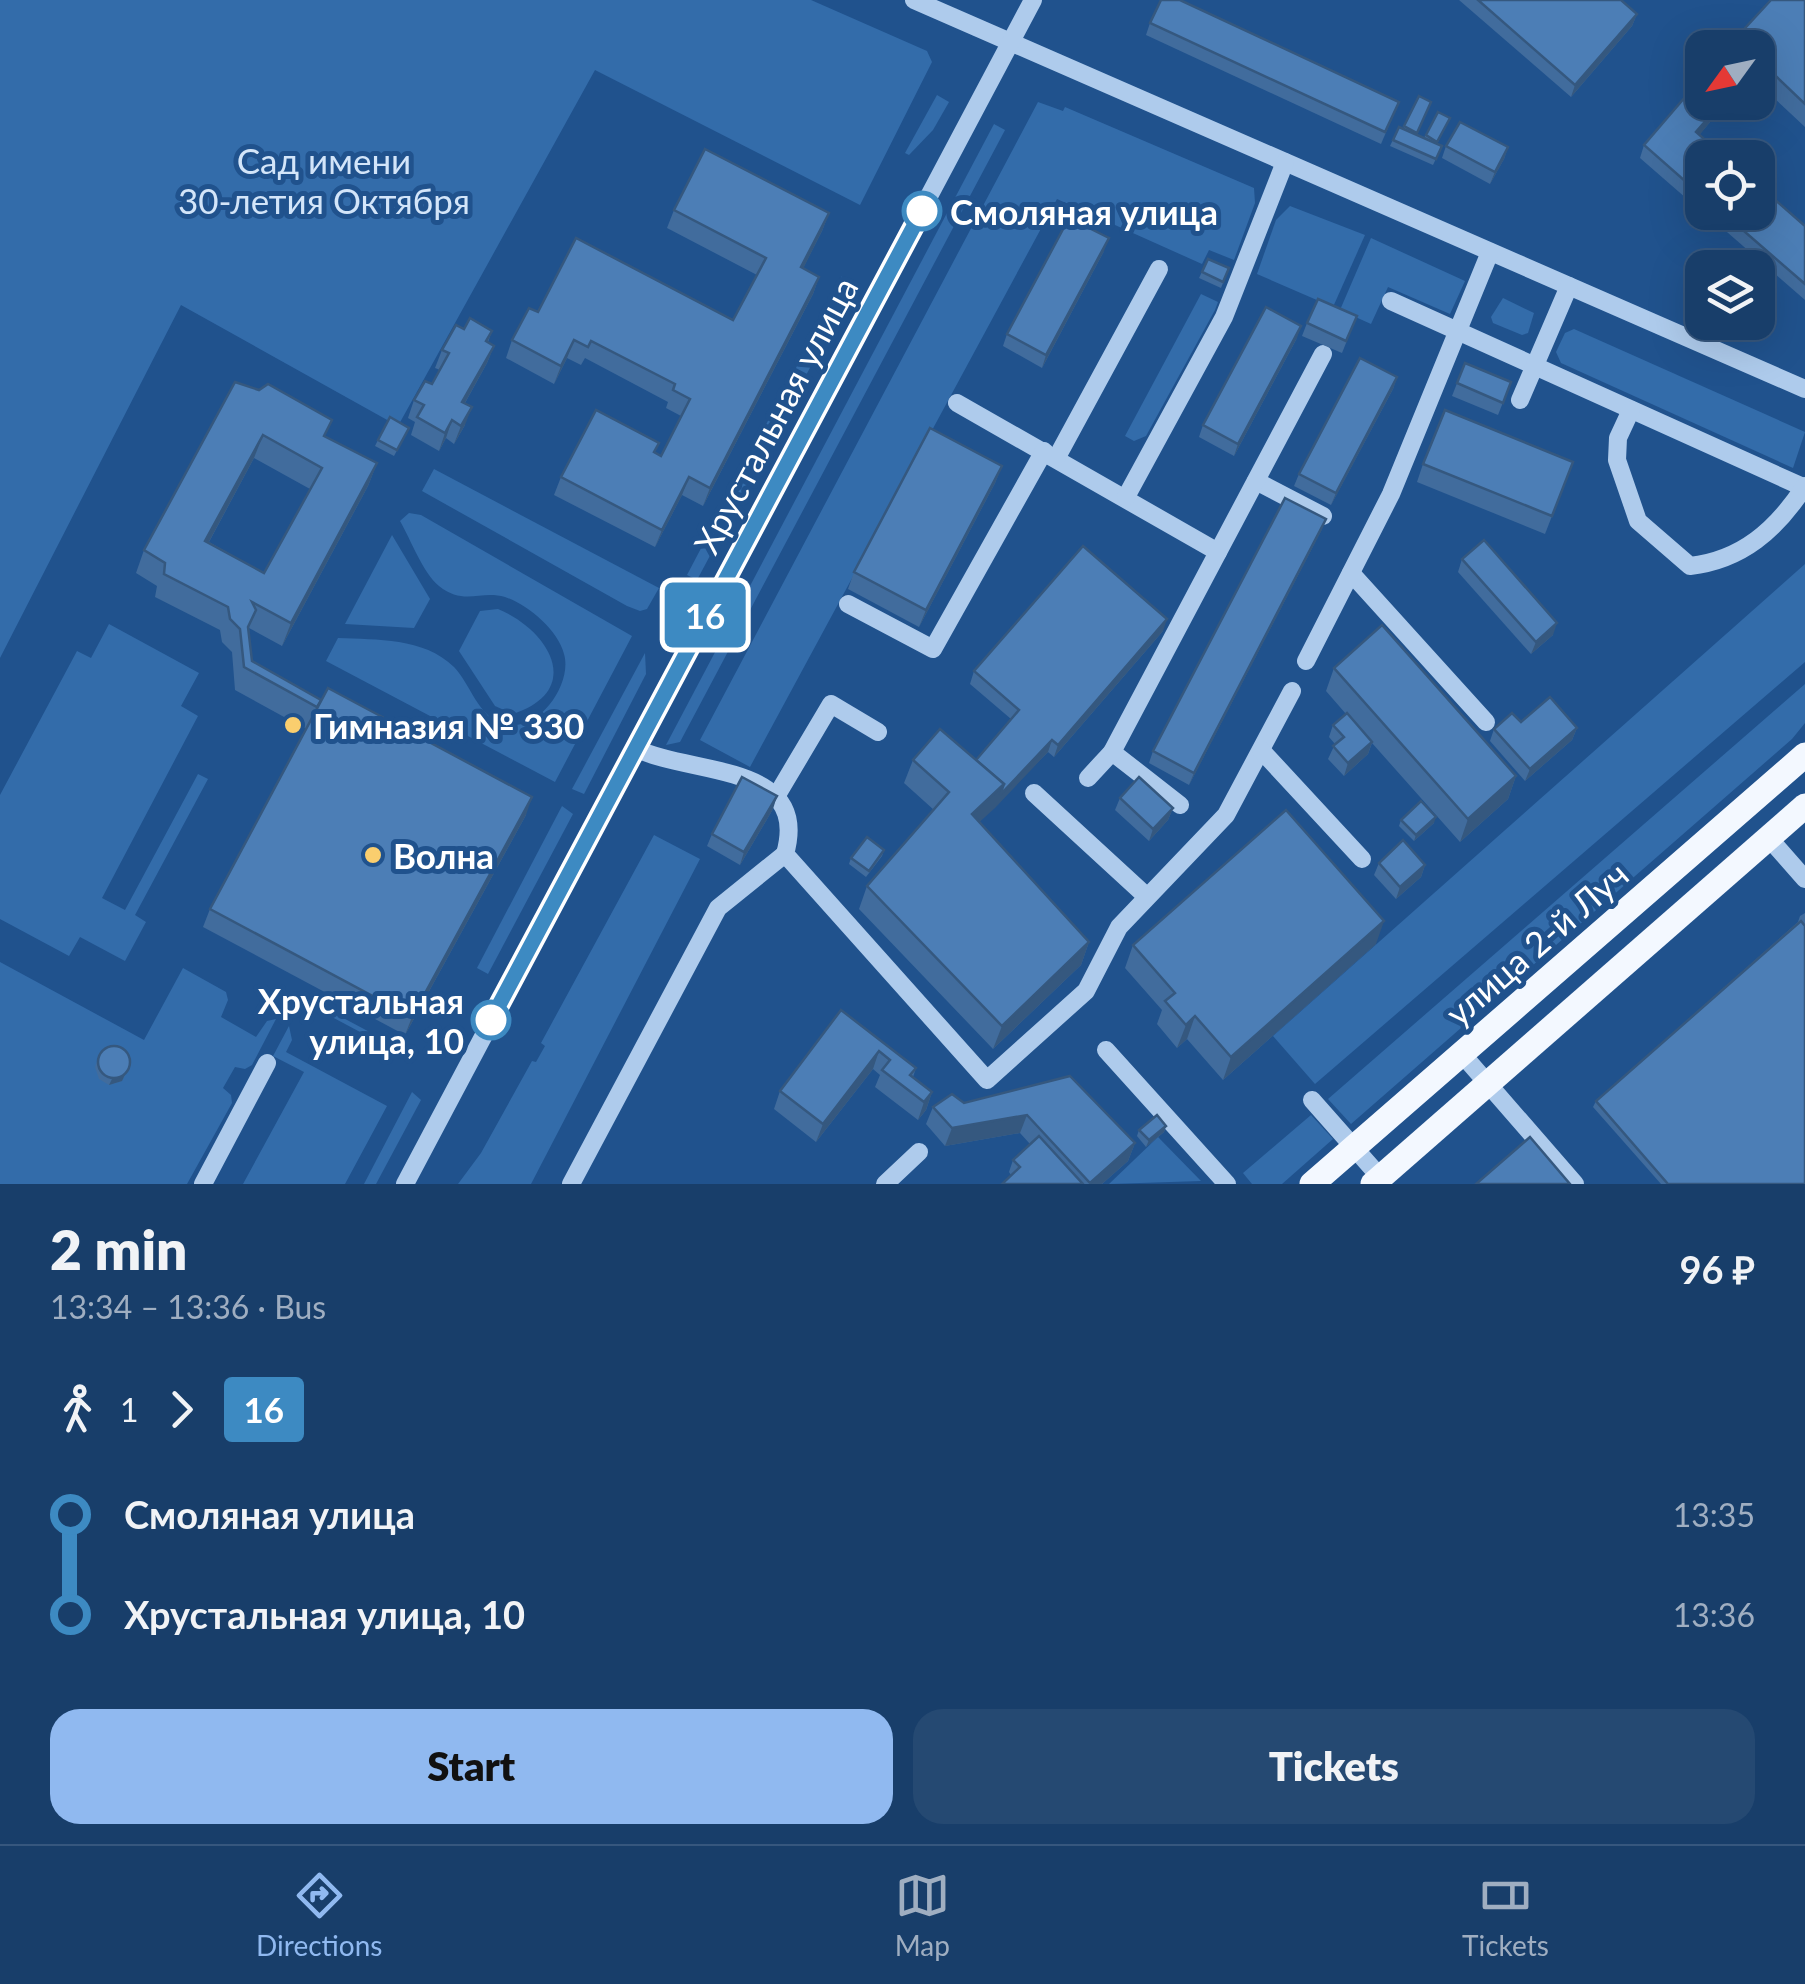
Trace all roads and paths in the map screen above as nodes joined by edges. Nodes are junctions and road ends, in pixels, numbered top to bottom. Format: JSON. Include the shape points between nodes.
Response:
{"nodes":[{"id":1,"x":914,"y":0,"type":"edge"},
{"id":2,"x":1033,"y":0,"type":"edge"},
{"id":3,"x":1010,"y":43,"type":"junction"},
{"id":4,"x":1286,"y":162,"type":"junction"},
{"id":5,"x":1490,"y":252,"type":"junction"},
{"id":6,"x":1158,"y":268,"type":"dead end"},
{"id":7,"x":1569,"y":286,"type":"junction"},
{"id":8,"x":1390,"y":301,"type":"dead end"},
{"id":9,"x":1458,"y":332,"type":"junction"},
{"id":10,"x":1323,"y":354,"type":"dead end"},
{"id":11,"x":1534,"y":366,"type":"junction"},
{"id":12,"x":1805,"y":389,"type":"edge"},
{"id":13,"x":1520,"y":400,"type":"dead end"},
{"id":14,"x":957,"y":403,"type":"dead end"},
{"id":15,"x":1632,"y":410,"type":"junction"},
{"id":16,"x":1050,"y":454,"type":"junction"},
{"id":17,"x":1256,"y":480,"type":"junction"},
{"id":18,"x":1805,"y":487,"type":"edge"},
{"id":19,"x":1126,"y":498,"type":"junction"},
{"id":20,"x":1323,"y":516,"type":"edge"},
{"id":21,"x":1218,"y":552,"type":"junction"},
{"id":22,"x":1351,"y":573,"type":"junction"},
{"id":23,"x":848,"y":604,"type":"dead end"},
{"id":24,"x":1306,"y":661,"type":"dead end"},
{"id":25,"x":1292,"y":691,"type":"dead end"},
{"id":26,"x":1486,"y":722,"type":"dead end"},
{"id":27,"x":878,"y":732,"type":"dead end"},
{"id":28,"x":635,"y":748,"type":"junction"},
{"id":29,"x":1260,"y":750,"type":"junction"},
{"id":30,"x":1112,"y":752,"type":"junction"},
{"id":31,"x":1805,"y":755,"type":"edge"},
{"id":32,"x":1088,"y":778,"type":"dead end"},
{"id":33,"x":1034,"y":793,"type":"dead end"},
{"id":34,"x":777,"y":795,"type":"junction"},
{"id":35,"x":1180,"y":805,"type":"dead end"},
{"id":36,"x":1805,"y":806,"type":"edge"},
{"id":37,"x":1768,"y":838,"type":"junction"},
{"id":38,"x":785,"y":854,"type":"junction"},
{"id":39,"x":1362,"y":858,"type":"dead end"},
{"id":40,"x":1805,"y":879,"type":"edge"},
{"id":41,"x":1145,"y":895,"type":"junction"},
{"id":42,"x":1106,"y":1050,"type":"dead end"},
{"id":43,"x":1462,"y":1054,"type":"junction"},
{"id":44,"x":267,"y":1063,"type":"dead end"},
{"id":45,"x":1487,"y":1083,"type":"junction"},
{"id":46,"x":1312,"y":1100,"type":"dead end"},
{"id":47,"x":1354,"y":1148,"type":"junction"},
{"id":48,"x":919,"y":1152,"type":"dead end"},
{"id":49,"x":1376,"y":1181,"type":"edge"},
{"id":50,"x":404,"y":1182,"type":"edge"},
{"id":51,"x":202,"y":1184,"type":"edge"},
{"id":52,"x":571,"y":1184,"type":"edge"},
{"id":53,"x":885,"y":1184,"type":"edge"},
{"id":54,"x":1226,"y":1184,"type":"edge"},
{"id":55,"x":1312,"y":1184,"type":"edge"},
{"id":56,"x":1575,"y":1184,"type":"edge"}],
"edges":[{"from":1,"to":3,"type":"street"},
{"from":2,"to":3,"type":"street","name":"Хрустальная улица"},
{"from":3,"to":4,"type":"street"},
{"from":3,"to":28,"type":"street","name":"Хрустальная улица"},
{"from":4,"to":5,"type":"street"},
{"from":4,"to":19,"type":"street","via":[[1224,317]]},
{"from":5,"to":7,"type":"street"},
{"from":5,"to":9,"type":"street"},
{"from":6,"to":16,"type":"street"},
{"from":7,"to":11,"type":"street"},
{"from":7,"to":12,"type":"street"},
{"from":8,"to":9,"type":"street"},
{"from":9,"to":11,"type":"street"},
{"from":9,"to":22,"type":"street"},
{"from":10,"to":17,"type":"street"},
{"from":11,"to":13,"type":"street"},
{"from":11,"to":15,"type":"street"},
{"from":14,"to":16,"type":"street"},
{"from":15,"to":18,"type":"street"},
{"from":15,"to":18,"type":"street","via":[[1618,438],[1617,460],[1638,521],[1690,566],[1725,562],[1779,522]]},
{"from":16,"to":19,"type":"street"},
{"from":16,"to":23,"type":"street","via":[[933,649]]},
{"from":17,"to":20,"type":"street"},
{"from":17,"to":21,"type":"street"},
{"from":19,"to":21,"type":"street"},
{"from":21,"to":30,"type":"street"},
{"from":22,"to":24,"type":"street"},
{"from":22,"to":26,"type":"street"},
{"from":25,"to":29,"type":"street"},
{"from":27,"to":34,"type":"street","via":[[830,704]]},
{"from":28,"to":34,"type":"street","via":[[662,762],[744,777]]},
{"from":28,"to":50,"type":"street","name":"Хрустальная улица"},
{"from":29,"to":39,"type":"street"},
{"from":29,"to":41,"type":"street","via":[[1226,815]]},
{"from":30,"to":32,"type":"street"},
{"from":30,"to":35,"type":"street"},
{"from":31,"to":43,"type":"main road","name":"улица 2-й Луч"},
{"from":33,"to":41,"type":"street"},
{"from":34,"to":38,"type":"street","via":[[790,812]]},
{"from":36,"to":37,"type":"main road","name":"улица 2-й Луч"},
{"from":37,"to":40,"type":"street"},
{"from":37,"to":45,"type":"main road","name":"улица 2-й Луч"},
{"from":38,"to":41,"type":"street","via":[[987,1080],[1086,991],[1094,956]]},
{"from":38,"to":52,"type":"street","via":[[718,908]]},
{"from":42,"to":54,"type":"street"},
{"from":43,"to":45,"type":"street"},
{"from":43,"to":47,"type":"main road","name":"улица 2-й Луч"},
{"from":44,"to":51,"type":"street"},
{"from":45,"to":49,"type":"main road","name":"улица 2-й Луч"},
{"from":45,"to":56,"type":"street"},
{"from":46,"to":47,"type":"street"},
{"from":47,"to":49,"type":"street"},
{"from":47,"to":55,"type":"main road","name":"улица 2-й Луч"},
{"from":48,"to":53,"type":"street"}]}
